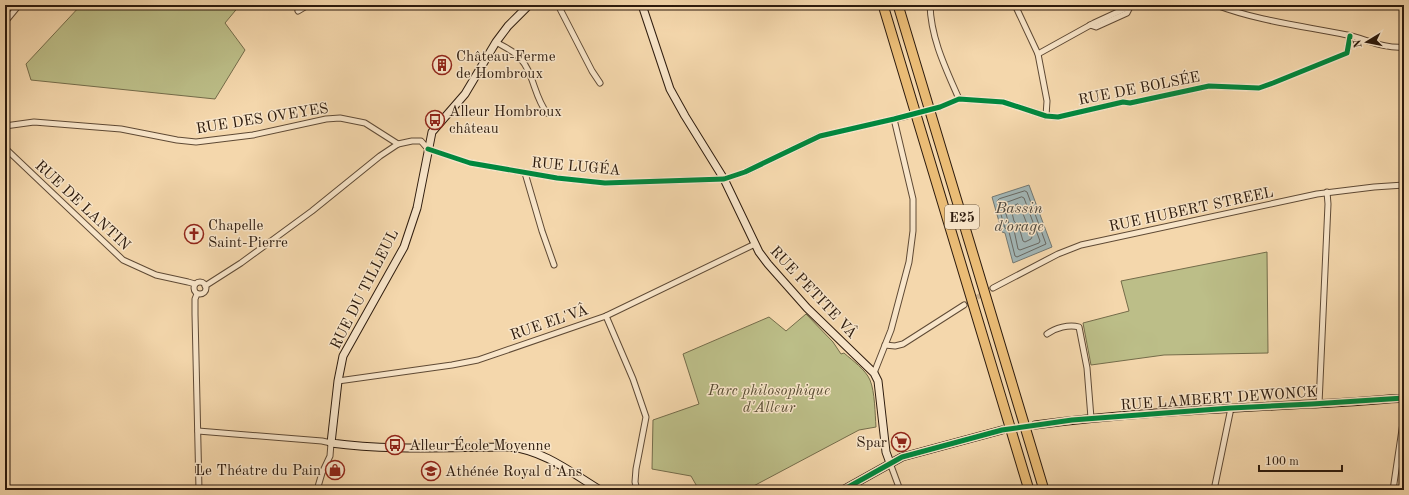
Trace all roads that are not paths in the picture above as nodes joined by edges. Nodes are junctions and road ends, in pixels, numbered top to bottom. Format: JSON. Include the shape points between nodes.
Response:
{"nodes":[{"id":1,"x":19,"y":5,"type":"edge"},
{"id":2,"x":308,"y":5,"type":"edge"},
{"id":3,"x":529,"y":5,"type":"edge"},
{"id":4,"x":558,"y":5,"type":"edge"},
{"id":5,"x":642,"y":5,"type":"edge"},
{"id":6,"x":883,"y":5,"type":"edge"},
{"id":7,"x":898,"y":5,"type":"edge"},
{"id":8,"x":930,"y":5,"type":"edge"},
{"id":9,"x":1015,"y":5,"type":"edge"},
{"id":10,"x":1216,"y":5,"type":"edge"},
{"id":11,"x":1131,"y":6,"type":"edge"},
{"id":12,"x":298,"y":11,"type":"dead end"},
{"id":13,"x":5,"y":22,"type":"edge"},
{"id":14,"x":1350,"y":36,"type":"junction"},
{"id":15,"x":496,"y":42,"type":"junction"},
{"id":16,"x":1404,"y":47,"type":"edge"},
{"id":17,"x":1038,"y":54,"type":"junction"},
{"id":18,"x":600,"y":83,"type":"dead end"},
{"id":19,"x":959,"y":99,"type":"junction"},
{"id":20,"x":940,"y":107,"type":"tunnel mouth"},
{"id":21,"x":547,"y":113,"type":"dead end"},
{"id":22,"x":907,"y":116,"type":"tunnel mouth"},
{"id":23,"x":1046,"y":116,"type":"junction"},
{"id":24,"x":894,"y":119,"type":"junction"},
{"id":25,"x":5,"y":126,"type":"edge"},
{"id":26,"x":398,"y":144,"type":"junction"},
{"id":27,"x":5,"y":148,"type":"edge"},
{"id":28,"x":428,"y":149,"type":"junction"},
{"id":29,"x":525,"y":173,"type":"junction"},
{"id":30,"x":724,"y":179,"type":"junction"},
{"id":31,"x":1404,"y":185,"type":"edge"},
{"id":32,"x":1327,"y":192,"type":"junction"},
{"id":33,"x":755,"y":244,"type":"junction"},
{"id":34,"x":554,"y":265,"type":"dead end"},
{"id":35,"x":195,"y":284,"type":"junction"},
{"id":36,"x":205,"y":286,"type":"junction"},
{"id":37,"x":993,"y":288,"type":"tunnel mouth"},
{"id":38,"x":197,"y":294,"type":"junction"},
{"id":39,"x":964,"y":304,"type":"tunnel mouth"},
{"id":40,"x":606,"y":316,"type":"junction"},
{"id":41,"x":1047,"y":334,"type":"dead end"},
{"id":42,"x":885,"y":345,"type":"junction"},
{"id":43,"x":874,"y":373,"type":"junction"},
{"id":44,"x":338,"y":381,"type":"junction"},
{"id":45,"x":1404,"y":398,"type":"edge"},
{"id":46,"x":1319,"y":404,"type":"junction"},
{"id":47,"x":1232,"y":408,"type":"junction"},
{"id":48,"x":1404,"y":416,"type":"edge"},
{"id":49,"x":1091,"y":418,"type":"junction"},
{"id":50,"x":1035,"y":425,"type":"tunnel mouth"},
{"id":51,"x":1002,"y":430,"type":"tunnel mouth"},
{"id":52,"x":198,"y":431,"type":"junction"},
{"id":53,"x":331,"y":443,"type":"junction"},
{"id":54,"x":890,"y":463,"type":"junction"},
{"id":55,"x":199,"y":490,"type":"edge"},
{"id":56,"x":318,"y":490,"type":"edge"},
{"id":57,"x":600,"y":490,"type":"edge"},
{"id":58,"x":637,"y":490,"type":"edge"},
{"id":59,"x":843,"y":490,"type":"edge"},
{"id":60,"x":900,"y":490,"type":"edge"},
{"id":61,"x":1029,"y":490,"type":"edge"},
{"id":62,"x":1044,"y":490,"type":"edge"},
{"id":63,"x":1214,"y":490,"type":"edge"},
{"id":64,"x":1393,"y":490,"type":"edge"}],
"edges":[{"from":1,"to":13,"type":"street"},
{"from":2,"to":12,"type":"street"},
{"from":3,"to":15,"type":"street","name":"RUE DU TILLEUL"},
{"from":4,"to":18,"type":"street"},
{"from":5,"to":30,"type":"street","name":"RUE PETITE VÂ","via":[[670,89]]},
{"from":6,"to":61,"type":"highway","number":"E25"},
{"from":7,"to":62,"type":"highway","number":"E25"},
{"from":8,"to":19,"type":"street","via":[[940,55]]},
{"from":9,"to":17,"type":"street"},
{"from":10,"to":14,"type":"street","via":[[1243,15]]},
{"from":11,"to":17,"type":"street"},
{"from":14,"to":16,"type":"street","via":[[1393,48]]},
{"from":14,"to":23,"type":"street","name":"RUE DE BOLSÉE","via":[[1347,53],[1259,88],[1209,86],[1058,117]]},
{"from":15,"to":21,"type":"street","via":[[519,56]]},
{"from":15,"to":28,"type":"street","name":"RUE DU TILLEUL","via":[[465,94],[432,132]]},
{"from":17,"to":23,"type":"street","via":[[1047,101]]},
{"from":19,"to":20,"type":"street","name":"RUE DE BOLSÉE"},
{"from":19,"to":23,"type":"street","name":"RUE DE BOLSÉE","via":[[1003,102]]},
{"from":22,"to":24,"type":"street","name":"RUE LUGÉA"},
{"from":24,"to":30,"type":"street","name":"RUE LUGÉA","via":[[820,136],[745,172]]},
{"from":24,"to":42,"type":"street","via":[[913,199],[912,231],[909,262]]},
{"from":25,"to":26,"type":"street","name":"RUE DES OVEYES","via":[[34,122],[121,129],[196,142],[340,118],[365,123]]},
{"from":26,"to":28,"type":"street","name":"RUE LUGÉA","via":[[420,141]]},
{"from":26,"to":36,"type":"street","via":[[306,215]]},
{"from":27,"to":35,"type":"street","name":"RUE DE LANTIN","via":[[123,260],[156,275]]},
{"from":28,"to":29,"type":"street","name":"RUE LUGÉA","via":[[470,163]]},
{"from":28,"to":44,"type":"street","name":"RUE DU TILLEUL","via":[[417,208],[404,247],[343,356]]},
{"from":29,"to":30,"type":"street","name":"RUE LUGÉA","via":[[605,182]]},
{"from":29,"to":34,"type":"street"},
{"from":30,"to":33,"type":"street","name":"RUE PETITE VÂ"},
{"from":31,"to":32,"type":"street","name":"RUE HUBERT STREEL"},
{"from":32,"to":37,"type":"street","name":"RUE HUBERT STREEL","via":[[1081,245],[1058,254]]},
{"from":32,"to":46,"type":"street"},
{"from":33,"to":40,"type":"street","name":"RUE EL'VÂ"},
{"from":33,"to":43,"type":"street","name":"RUE PETITE VÂ","via":[[768,264],[807,308]]},
{"from":35,"to":36,"type":"street","via":[[200,282]]},
{"from":35,"to":38,"type":"street"},
{"from":36,"to":38,"type":"street","via":[[204,293]]},
{"from":38,"to":52,"type":"street","via":[[195,314]]},
{"from":39,"to":42,"type":"street","via":[[903,344]]},
{"from":40,"to":44,"type":"street","name":"RUE EL'VÂ","via":[[478,360]]},
{"from":40,"to":58,"type":"street","via":[[646,417],[636,469]]},
{"from":41,"to":49,"type":"street","via":[[1065,327],[1078,328],[1087,368]]},
{"from":42,"to":43,"type":"street"},
{"from":43,"to":54,"type":"street","via":[[878,381],[886,452]]},
{"from":44,"to":53,"type":"street","name":"RUE DU TILLEUL"},
{"from":45,"to":46,"type":"street","name":"RUE LAMBERT DEWONCK"},
{"from":46,"to":47,"type":"street","name":"RUE LAMBERT DEWONCK"},
{"from":47,"to":49,"type":"street","name":"RUE LAMBERT DEWONCK"},
{"from":47,"to":63,"type":"street"},
{"from":48,"to":64,"type":"street"},
{"from":49,"to":50,"type":"street","name":"RUE LAMBERT DEWONCK"},
{"from":51,"to":54,"type":"street","via":[[902,457]]},
{"from":52,"to":53,"type":"street"},
{"from":52,"to":55,"type":"street"},
{"from":53,"to":56,"type":"street","via":[[330,456]]},
{"from":53,"to":57,"type":"street","via":[[387,448],[524,449],[543,456]]},
{"from":54,"to":59,"type":"street"},
{"from":54,"to":60,"type":"street"}]}
